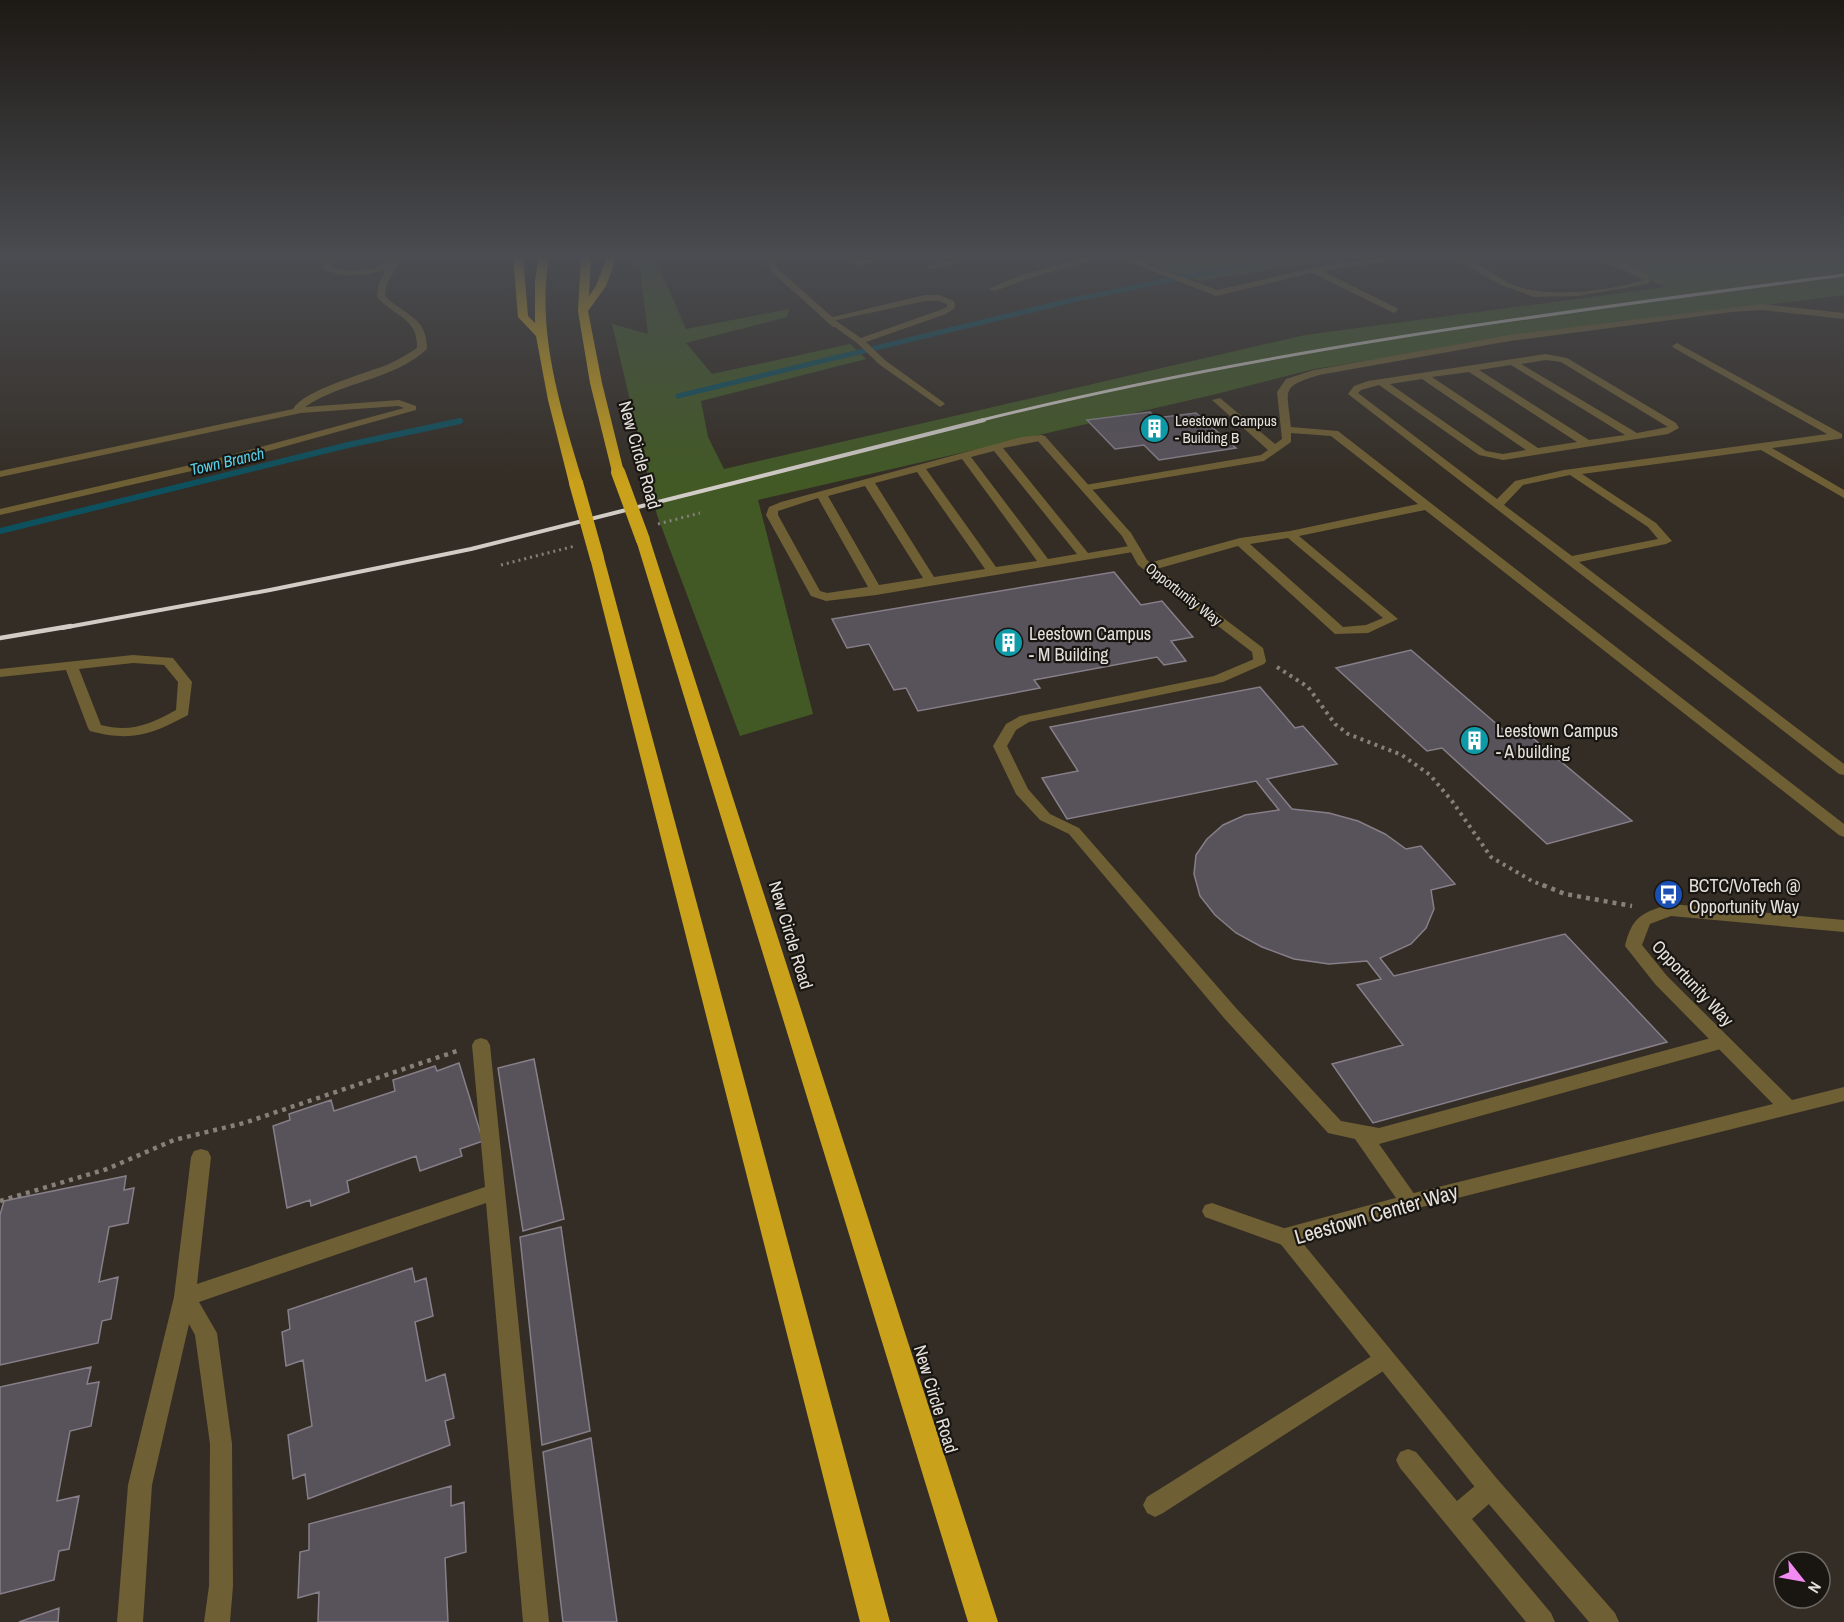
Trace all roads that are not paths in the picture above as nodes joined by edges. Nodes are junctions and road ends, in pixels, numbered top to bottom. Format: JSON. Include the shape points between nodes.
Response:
{"nodes":[{"id":1,"x":421,"y":332,"type":"edge"},
{"id":2,"x":539,"y":332,"type":"edge"},
{"id":3,"x":542,"y":332,"type":"edge"},
{"id":4,"x":587,"y":332,"type":"edge"},
{"id":5,"x":845,"y":332,"type":"edge"},
{"id":6,"x":893,"y":332,"type":"edge"},
{"id":7,"x":1558,"y":332,"type":"edge"},
{"id":8,"x":542,"y":335,"type":"junction"},
{"id":9,"x":862,"y":344,"type":"junction"},
{"id":10,"x":1677,"y":346,"type":"dead end"},
{"id":11,"x":1512,"y":362,"type":"junction"},
{"id":12,"x":1471,"y":369,"type":"junction"},
{"id":13,"x":1424,"y":376,"type":"junction"},
{"id":14,"x":1381,"y":382,"type":"junction"},
{"id":15,"x":1217,"y":400,"type":"dead end"},
{"id":16,"x":940,"y":404,"type":"dead end"},
{"id":17,"x":302,"y":410,"type":"junction"},
{"id":18,"x":1286,"y":430,"type":"junction"},
{"id":19,"x":1635,"y":436,"type":"junction"},
{"id":20,"x":1587,"y":444,"type":"junction"},
{"id":21,"x":996,"y":447,"type":"junction"},
{"id":22,"x":1765,"y":448,"type":"junction"},
{"id":23,"x":1275,"y":450,"type":"junction"},
{"id":24,"x":1536,"y":452,"type":"junction"},
{"id":25,"x":965,"y":456,"type":"junction"},
{"id":26,"x":920,"y":468,"type":"junction"},
{"id":27,"x":1572,"y":472,"type":"junction"},
{"id":28,"x":0,"y":474,"type":"edge"},
{"id":29,"x":868,"y":481,"type":"junction"},
{"id":30,"x":1085,"y":488,"type":"junction"},
{"id":31,"x":821,"y":494,"type":"junction"},
{"id":32,"x":1844,"y":495,"type":"edge"},
{"id":33,"x":1498,"y":505,"type":"junction"},
{"id":34,"x":1427,"y":506,"type":"junction"},
{"id":35,"x":0,"y":512,"type":"edge"},
{"id":36,"x":1290,"y":534,"type":"junction"},
{"id":37,"x":1240,"y":542,"type":"junction"},
{"id":38,"x":1135,"y":549,"type":"junction"},
{"id":39,"x":1085,"y":557,"type":"junction"},
{"id":40,"x":1570,"y":560,"type":"junction"},
{"id":41,"x":1046,"y":564,"type":"junction"},
{"id":42,"x":1149,"y":567,"type":"junction"},
{"id":43,"x":993,"y":572,"type":"junction"},
{"id":44,"x":931,"y":582,"type":"junction"},
{"id":45,"x":876,"y":591,"type":"junction"},
{"id":46,"x":71,"y":666,"type":"junction"},
{"id":47,"x":0,"y":674,"type":"edge"},
{"id":48,"x":1844,"y":771,"type":"edge"},
{"id":49,"x":1844,"y":832,"type":"edge"},
{"id":50,"x":1844,"y":926,"type":"edge"},
{"id":51,"x":1722,"y":1042,"type":"junction"},
{"id":52,"x":481,"y":1045,"type":"road end"},
{"id":53,"x":1844,"y":1094,"type":"edge"},
{"id":54,"x":1788,"y":1108,"type":"junction"},
{"id":55,"x":1362,"y":1134,"type":"junction"},
{"id":56,"x":201,"y":1157,"type":"dead end"},
{"id":57,"x":496,"y":1191,"type":"junction"},
{"id":58,"x":1410,"y":1202,"type":"junction"},
{"id":59,"x":1212,"y":1211,"type":"dead end"},
{"id":60,"x":1285,"y":1237,"type":"junction"},
{"id":61,"x":185,"y":1298,"type":"junction"},
{"id":62,"x":1383,"y":1359,"type":"junction"},
{"id":63,"x":1408,"y":1460,"type":"dead end"},
{"id":64,"x":1490,"y":1488,"type":"junction"},
{"id":65,"x":1155,"y":1505,"type":"dead end"},
{"id":66,"x":1456,"y":1518,"type":"junction"},
{"id":67,"x":130,"y":1622,"type":"edge"},
{"id":68,"x":217,"y":1622,"type":"edge"},
{"id":69,"x":536,"y":1622,"type":"edge"},
{"id":70,"x":875,"y":1622,"type":"edge"},
{"id":71,"x":983,"y":1622,"type":"edge"},
{"id":72,"x":1542,"y":1622,"type":"edge"},
{"id":73,"x":1606,"y":1622,"type":"edge"}],
"edges":[{"from":1,"to":17,"type":"street","via":[[422,349],[394,366],[321,394],[297,408]]},
{"from":2,"to":8,"type":"highway"},
{"from":3,"to":8,"type":"highway"},
{"from":4,"to":71,"type":"highway","name":"New Circle Road","bridge":true,"via":[[618,472],[643,540]]},
{"from":5,"to":9,"type":"street"},
{"from":6,"to":9,"type":"street"},
{"from":7,"to":18,"type":"street","via":[[1317,372],[1289,381],[1282,393]]},
{"from":8,"to":70,"type":"highway","bridge":true,"via":[[550,384]]},
{"from":9,"to":16,"type":"street"},
{"from":10,"to":22,"type":"street","via":[[1838,436]]},
{"from":11,"to":12,"type":"street"},
{"from":11,"to":19,"type":"street"},
{"from":11,"to":19,"type":"street","via":[[1546,357],[1564,360],[1674,428]]},
{"from":12,"to":13,"type":"street"},
{"from":12,"to":20,"type":"street"},
{"from":13,"to":14,"type":"street"},
{"from":13,"to":24,"type":"street"},
{"from":14,"to":24,"type":"street","via":[[1483,453],[1503,457]]},
{"from":14,"to":33,"type":"street","via":[[1357,388],[1353,394]]},
{"from":15,"to":23,"type":"street"},
{"from":17,"to":28,"type":"street"},
{"from":17,"to":35,"type":"street","via":[[386,403],[412,408],[218,462]]},
{"from":18,"to":23,"type":"street","via":[[1287,440]]},
{"from":18,"to":34,"type":"street","via":[[1334,433]]},
{"from":19,"to":20,"type":"street"},
{"from":20,"to":24,"type":"street"},
{"from":21,"to":25,"type":"street"},
{"from":21,"to":30,"type":"street","name":"Opportunity Way","via":[[1041,438]]},
{"from":21,"to":39,"type":"street"},
{"from":22,"to":27,"type":"street"},
{"from":22,"to":32,"type":"street"},
{"from":23,"to":30,"type":"street","via":[[1264,458]]},
{"from":25,"to":26,"type":"street"},
{"from":25,"to":41,"type":"street"},
{"from":26,"to":29,"type":"street"},
{"from":26,"to":43,"type":"street"},
{"from":27,"to":33,"type":"street","via":[[1518,483]]},
{"from":27,"to":40,"type":"street","via":[[1652,525],[1666,541]]},
{"from":29,"to":31,"type":"street"},
{"from":29,"to":44,"type":"street"},
{"from":30,"to":38,"type":"street","name":"Opportunity Way"},
{"from":31,"to":45,"type":"street"},
{"from":31,"to":45,"type":"street","via":[[773,509],[772,515],[815,593],[826,597]]},
{"from":33,"to":40,"type":"street"},
{"from":34,"to":36,"type":"street"},
{"from":34,"to":49,"type":"street"},
{"from":36,"to":37,"type":"street"},
{"from":36,"to":37,"type":"street","via":[[1392,619],[1368,629],[1340,631]]},
{"from":37,"to":42,"type":"street"},
{"from":38,"to":39,"type":"street"},
{"from":38,"to":42,"type":"street","name":"Opportunity Way"},
{"from":39,"to":41,"type":"street"},
{"from":40,"to":48,"type":"street"},
{"from":41,"to":43,"type":"street"},
{"from":42,"to":55,"type":"street","name":"Opportunity Way","via":[[1258,651],[1259,662],[1218,679],[1025,719],[1011,727],[1000,746],[1021,791],[1045,818],[1074,831],[1335,1128]]},
{"from":43,"to":44,"type":"street"},
{"from":44,"to":45,"type":"street"},
{"from":46,"to":46,"type":"street","via":[[133,659],[168,661],[184,682],[183,712],[150,730],[117,735],[95,728]]},
{"from":46,"to":47,"type":"street"},
{"from":50,"to":51,"type":"street","name":"Opportunity Way","via":[[1671,910],[1648,916],[1637,928],[1633,946]]},
{"from":51,"to":54,"type":"street","name":"Opportunity Way"},
{"from":51,"to":55,"type":"street","via":[[1379,1137]]},
{"from":52,"to":57,"type":"street"},
{"from":53,"to":54,"type":"street","name":"Leestown Center Way"},
{"from":54,"to":58,"type":"street","name":"Leestown Center Way"},
{"from":55,"to":58,"type":"street"},
{"from":56,"to":61,"type":"street"},
{"from":57,"to":61,"type":"street"},
{"from":57,"to":69,"type":"street"},
{"from":58,"to":60,"type":"street","name":"Leestown Center Way"},
{"from":59,"to":60,"type":"street"},
{"from":60,"to":62,"type":"street","name":"Leestown Center Way"},
{"from":61,"to":67,"type":"street","via":[[140,1485]]},
{"from":61,"to":68,"type":"street","via":[[206,1333],[221,1444],[221,1586]]},
{"from":62,"to":64,"type":"street","name":"Leestown Center Way"},
{"from":62,"to":65,"type":"street"},
{"from":63,"to":66,"type":"street"},
{"from":64,"to":66,"type":"street"},
{"from":64,"to":73,"type":"street","name":"Leestown Center Way"},
{"from":66,"to":72,"type":"street"}]}
